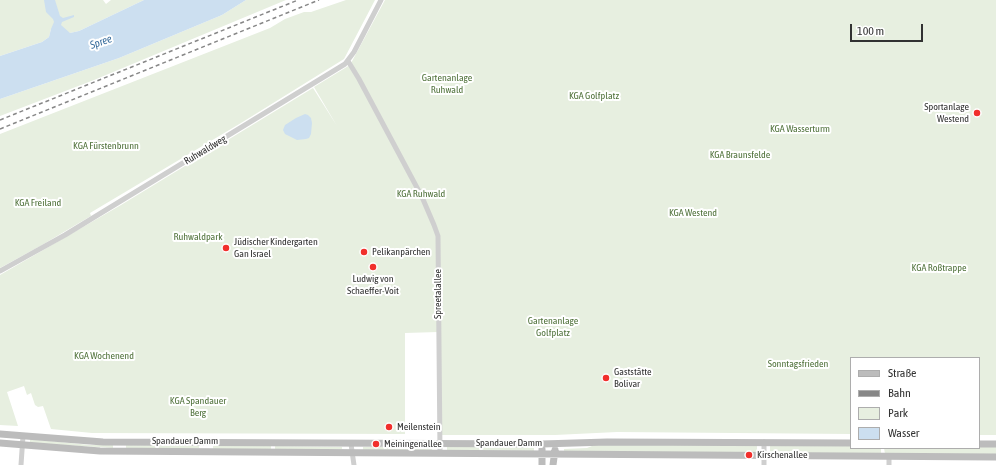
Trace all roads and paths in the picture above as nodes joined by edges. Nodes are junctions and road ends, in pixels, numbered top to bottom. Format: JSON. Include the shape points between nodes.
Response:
{"nodes":[{"id":1,"x":381,"y":0,"type":"edge"},
{"id":2,"x":348,"y":61,"type":"junction"},
{"id":3,"x":0,"y":271,"type":"edge"},
{"id":4,"x":0,"y":434,"type":"edge"},
{"id":5,"x":23,"y":436,"type":"junction"},
{"id":6,"x":764,"y":442,"type":"junction"},
{"id":7,"x":0,"y":443,"type":"edge"},
{"id":8,"x":850,"y":443,"type":"edge"},
{"id":9,"x":351,"y":444,"type":"junction"},
{"id":10,"x":440,"y":444,"type":"junction"},
{"id":11,"x":542,"y":444,"type":"junction"},
{"id":12,"x":555,"y":444,"type":"junction"},
{"id":13,"x":980,"y":444,"type":"edge"},
{"id":14,"x":996,"y":444,"type":"edge"},
{"id":15,"x":23,"y":445,"type":"junction"},
{"id":16,"x":351,"y":452,"type":"junction"},
{"id":17,"x":440,"y":453,"type":"junction"},
{"id":18,"x":542,"y":453,"type":"junction"},
{"id":19,"x":555,"y":454,"type":"junction"},
{"id":20,"x":764,"y":456,"type":"junction"},
{"id":21,"x":889,"y":456,"type":"junction"},
{"id":22,"x":996,"y":457,"type":"edge"},
{"id":23,"x":21,"y":465,"type":"edge"},
{"id":24,"x":354,"y":465,"type":"edge"},
{"id":25,"x":542,"y":465,"type":"edge"},
{"id":26,"x":553,"y":465,"type":"edge"},
{"id":27,"x":764,"y":465,"type":"edge"},
{"id":28,"x":889,"y":465,"type":"edge"}],
"edges":[{"from":1,"to":2,"type":"street","name":"Ruhwaldweg"},
{"from":2,"to":3,"type":"street","name":"Ruhwaldweg","via":[[61,238]]},
{"from":2,"to":10,"type":"street","name":"Spreetalallee","via":[[422,197],[438,236]]},
{"from":4,"to":5,"type":"main road","name":"Spandauer Damm"},
{"from":5,"to":9,"type":"main road","name":"Spandauer Damm","via":[[103,442]]},
{"from":5,"to":15,"type":"street"},
{"from":6,"to":8,"type":"main road","name":"Spandauer Damm"},
{"from":6,"to":12,"type":"main road","name":"Spandauer Damm"},
{"from":6,"to":20,"type":"street"},
{"from":7,"to":15,"type":"main road","name":"Spandauer Damm"},
{"from":9,"to":10,"type":"main road","name":"Spandauer Damm"},
{"from":9,"to":16,"type":"street"},
{"from":10,"to":11,"type":"main road","name":"Spandauer Damm"},
{"from":10,"to":17,"type":"street","name":"Spreetalallee"},
{"from":11,"to":12,"type":"main road","name":"Spandauer Damm"},
{"from":11,"to":18,"type":"main road"},
{"from":12,"to":19,"type":"main road"},
{"from":13,"to":14,"type":"main road"},
{"from":15,"to":16,"type":"main road","name":"Spandauer Damm","via":[[100,451]]},
{"from":15,"to":23,"type":"street"},
{"from":16,"to":17,"type":"main road","name":"Spandauer Damm"},
{"from":16,"to":24,"type":"street"},
{"from":17,"to":18,"type":"main road","name":"Spandauer Damm"},
{"from":18,"to":19,"type":"main road","name":"Spandauer Damm"},
{"from":18,"to":25,"type":"main road"},
{"from":19,"to":20,"type":"main road","name":"Spandauer Damm"},
{"from":19,"to":26,"type":"main road"},
{"from":20,"to":21,"type":"main road","name":"Spandauer Damm"},
{"from":20,"to":27,"type":"street"},
{"from":21,"to":22,"type":"main road","name":"Spandauer Damm"},
{"from":21,"to":28,"type":"street"}]}
